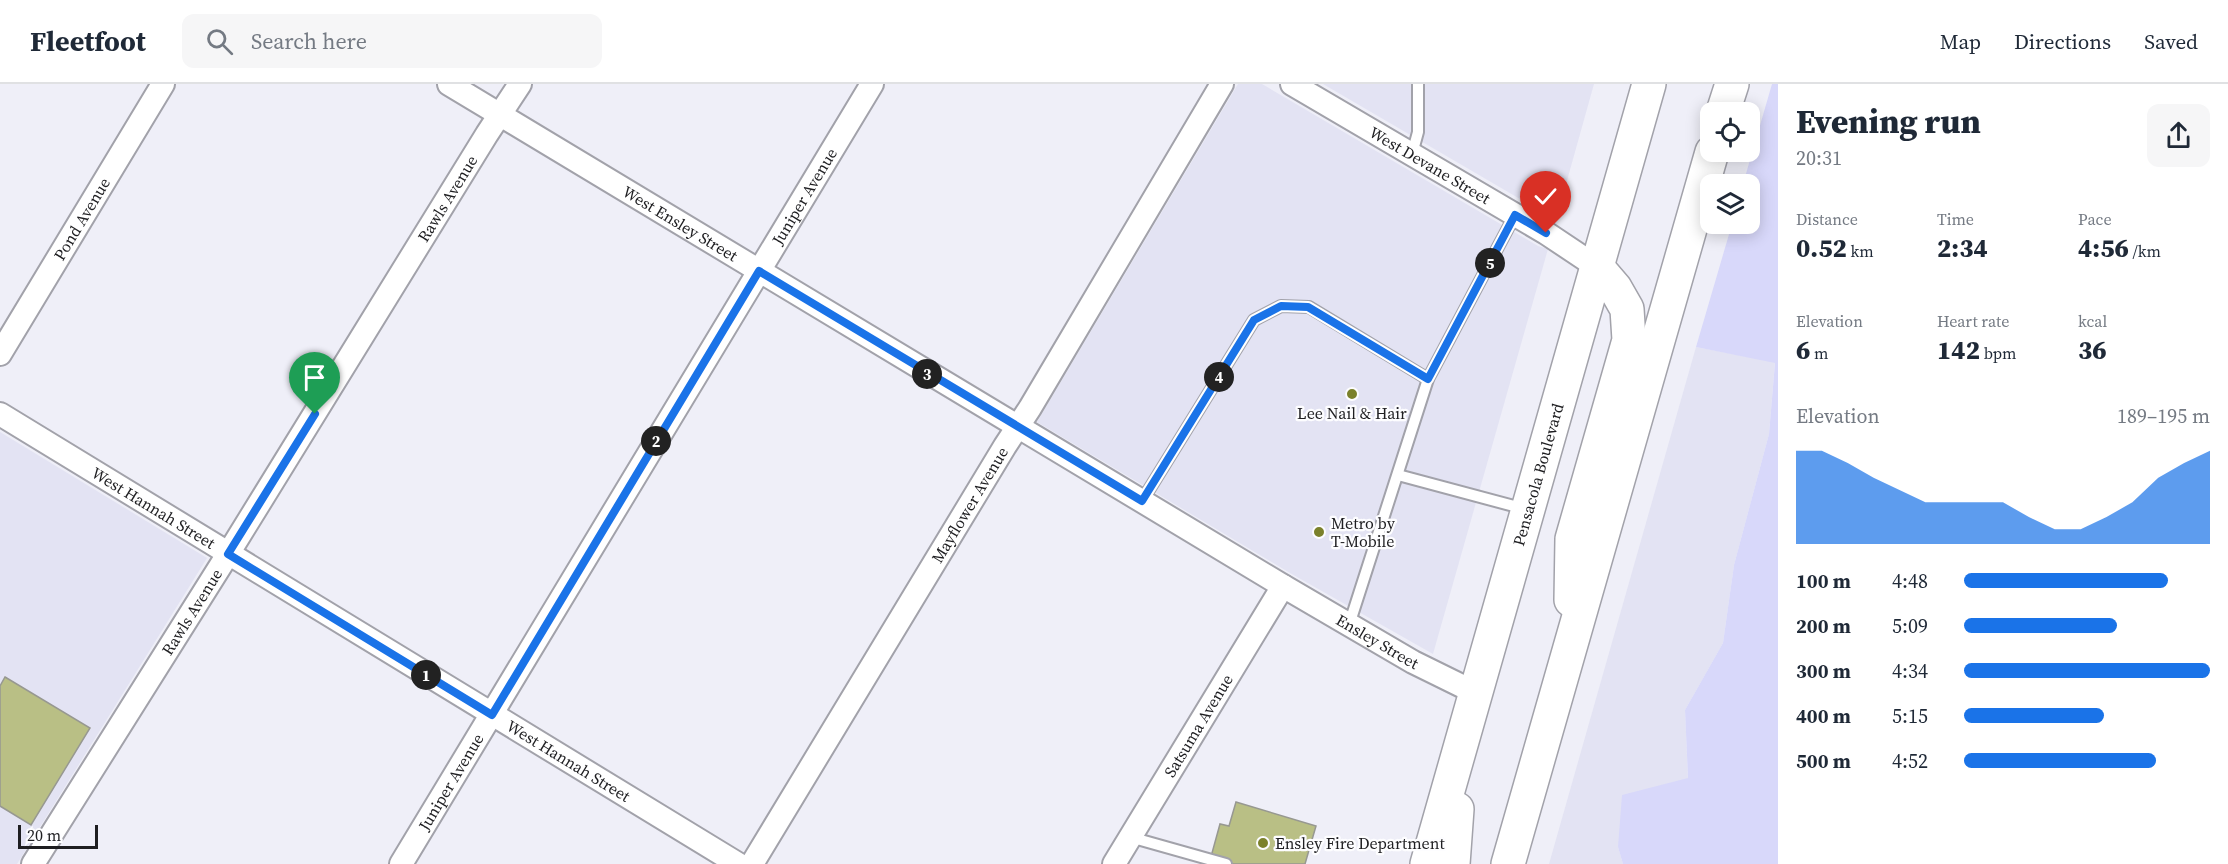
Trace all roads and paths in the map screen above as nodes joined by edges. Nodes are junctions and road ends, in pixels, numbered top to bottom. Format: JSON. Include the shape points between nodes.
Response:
{"nodes":[{"id":1,"x":163,"y":84,"type":"edge"},
{"id":2,"x":449,"y":84,"type":"edge"},
{"id":3,"x":520,"y":84,"type":"edge"},
{"id":4,"x":872,"y":84,"type":"edge"},
{"id":5,"x":1222,"y":84,"type":"edge"},
{"id":6,"x":1292,"y":84,"type":"edge"},
{"id":7,"x":1418,"y":84,"type":"edge"},
{"id":8,"x":1649,"y":84,"type":"edge"},
{"id":9,"x":1732,"y":84,"type":"edge"},
{"id":10,"x":1726,"y":102,"type":"edge"},
{"id":11,"x":500,"y":115,"type":"junction"},
{"id":12,"x":1412,"y":154,"type":"junction"},
{"id":13,"x":1709,"y":162,"type":"edge"},
{"id":14,"x":1515,"y":215,"type":"junction"},
{"id":15,"x":1597,"y":267,"type":"junction"},
{"id":16,"x":759,"y":271,"type":"junction"},
{"id":17,"x":0,"y":354,"type":"edge"},
{"id":18,"x":1428,"y":379,"type":"junction"},
{"id":19,"x":0,"y":414,"type":"edge"},
{"id":20,"x":1017,"y":428,"type":"junction"},
{"id":21,"x":1398,"y":475,"type":"junction"},
{"id":22,"x":1142,"y":501,"type":"junction"},
{"id":23,"x":1528,"y":510,"type":"junction"},
{"id":24,"x":228,"y":554,"type":"junction"},
{"id":25,"x":1283,"y":586,"type":"junction"},
{"id":26,"x":1349,"y":625,"type":"junction"},
{"id":27,"x":1571,"y":644,"type":"junction"},
{"id":28,"x":1476,"y":693,"type":"junction"},
{"id":29,"x":492,"y":715,"type":"junction"},
{"id":30,"x":1460,"y":747,"type":"junction"},
{"id":31,"x":1130,"y":837,"type":"junction"},
{"id":32,"x":33,"y":864,"type":"edge"},
{"id":33,"x":401,"y":864,"type":"edge"},
{"id":34,"x":738,"y":864,"type":"edge"},
{"id":35,"x":752,"y":864,"type":"edge"},
{"id":36,"x":1114,"y":864,"type":"edge"},
{"id":37,"x":1226,"y":864,"type":"edge"},
{"id":38,"x":1427,"y":864,"type":"edge"},
{"id":39,"x":1453,"y":864,"type":"edge"},
{"id":40,"x":1508,"y":864,"type":"edge"}],
"edges":[{"from":1,"to":17,"type":"street","name":"Pond Avenue"},
{"from":2,"to":11,"type":"street","name":"West Ensley Street"},
{"from":3,"to":11,"type":"street","name":"Rawls Avenue"},
{"from":4,"to":16,"type":"street","name":"Juniper Avenue"},
{"from":5,"to":20,"type":"street","name":"Mayflower Avenue"},
{"from":6,"to":12,"type":"street","name":"West Devane Street"},
{"from":7,"to":12,"type":"lane","via":[[1418,132]]},
{"from":8,"to":15,"type":"highway","name":"Pensacola Boulevard"},
{"from":9,"to":10,"type":"highway"},
{"from":11,"to":16,"type":"street","name":"West Ensley Street"},
{"from":11,"to":24,"type":"street","name":"Rawls Avenue"},
{"from":12,"to":14,"type":"street","name":"West Devane Street"},
{"from":13,"to":27,"type":"highway"},
{"from":14,"to":15,"type":"street","name":"West Devane Street"},
{"from":14,"to":18,"type":"lane"},
{"from":15,"to":23,"type":"highway","name":"Pensacola Boulevard"},
{"from":15,"to":27,"type":"highway","via":[[1627,309],[1629,340],[1572,539]]},
{"from":16,"to":20,"type":"street","name":"West Ensley Street"},
{"from":16,"to":29,"type":"street","name":"Juniper Avenue"},
{"from":18,"to":21,"type":"lane"},
{"from":18,"to":22,"type":"lane","via":[[1308,307],[1281,306],[1254,320]]},
{"from":19,"to":24,"type":"street","name":"West Hannah Street"},
{"from":20,"to":22,"type":"street","name":"West Ensley Street"},
{"from":20,"to":35,"type":"street","name":"Mayflower Avenue"},
{"from":21,"to":23,"type":"lane"},
{"from":21,"to":26,"type":"lane"},
{"from":22,"to":25,"type":"street","name":"West Ensley Street"},
{"from":23,"to":28,"type":"highway","name":"Pensacola Boulevard"},
{"from":24,"to":29,"type":"street","name":"West Hannah Street"},
{"from":24,"to":32,"type":"street","name":"Rawls Avenue"},
{"from":25,"to":26,"type":"street","name":"Ensley Street"},
{"from":25,"to":31,"type":"street","name":"Satsuma Avenue"},
{"from":26,"to":28,"type":"street","name":"Ensley Street"},
{"from":27,"to":40,"type":"highway"},
{"from":28,"to":30,"type":"highway","name":"Pensacola Boulevard"},
{"from":29,"to":33,"type":"street","name":"Juniper Avenue"},
{"from":29,"to":34,"type":"street","name":"West Hannah Street"},
{"from":30,"to":38,"type":"highway","name":"Pensacola Boulevard"},
{"from":30,"to":39,"type":"highway"},
{"from":31,"to":36,"type":"street","name":"Satsuma Avenue"},
{"from":31,"to":37,"type":"lane"}]}
